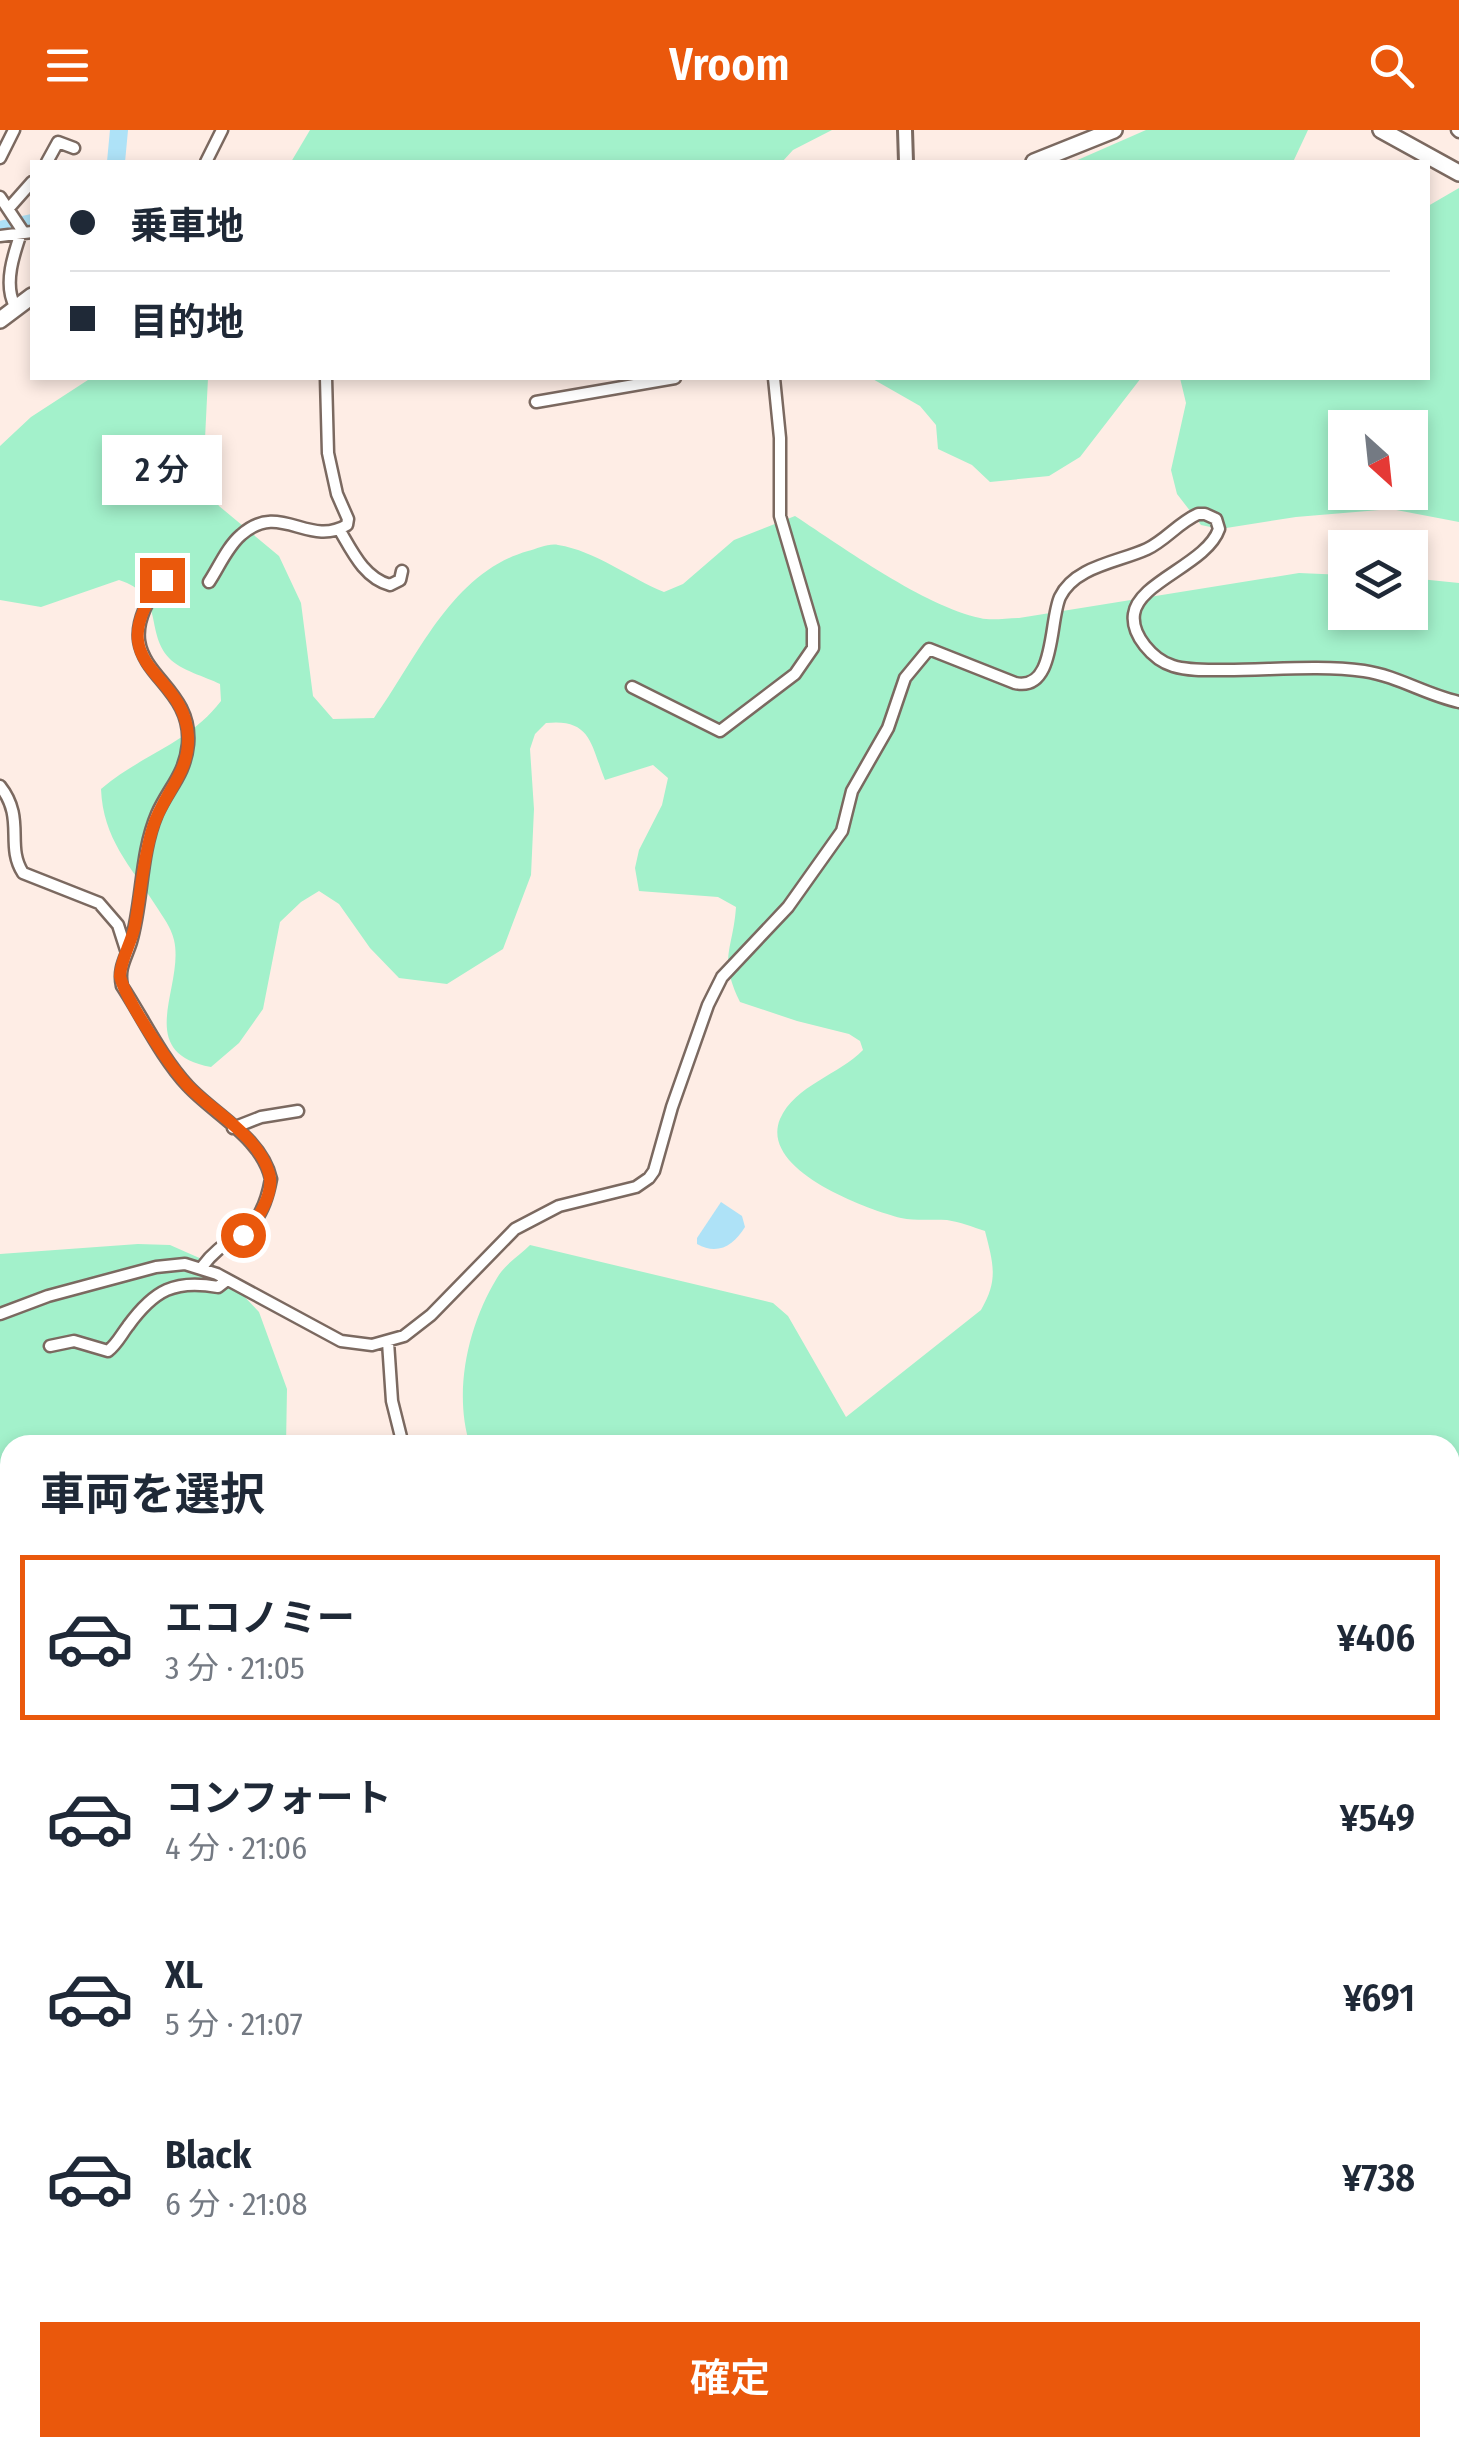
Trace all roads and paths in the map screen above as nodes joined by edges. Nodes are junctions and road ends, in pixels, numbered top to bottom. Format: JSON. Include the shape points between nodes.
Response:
{"nodes":[{"id":1,"x":14,"y":130,"type":"edge"},
{"id":2,"x":222,"y":130,"type":"edge"},
{"id":3,"x":906,"y":130,"type":"edge"},
{"id":4,"x":1114,"y":130,"type":"edge"},
{"id":5,"x":1381,"y":130,"type":"edge"},
{"id":6,"x":74,"y":148,"type":"dead end"},
{"id":7,"x":0,"y":158,"type":"edge"},
{"id":8,"x":48,"y":160,"type":"edge"},
{"id":9,"x":207,"y":160,"type":"edge"},
{"id":10,"x":906,"y":160,"type":"edge"},
{"id":11,"x":1039,"y":160,"type":"edge"},
{"id":12,"x":1459,"y":173,"type":"edge"},
{"id":13,"x":30,"y":184,"type":"edge"},
{"id":14,"x":0,"y":197,"type":"edge"},
{"id":15,"x":9,"y":208,"type":"junction"},
{"id":16,"x":27,"y":232,"type":"edge"},
{"id":17,"x":0,"y":236,"type":"edge"},
{"id":18,"x":30,"y":297,"type":"edge"},
{"id":19,"x":15,"y":306,"type":"junction"},
{"id":20,"x":0,"y":320,"type":"edge"},
{"id":21,"x":326,"y":380,"type":"edge"},
{"id":22,"x":664,"y":380,"type":"edge"},
{"id":23,"x":774,"y":380,"type":"edge"},
{"id":24,"x":536,"y":402,"type":"dead end"},
{"id":25,"x":339,"y":529,"type":"junction"},
{"id":26,"x":402,"y":572,"type":"dead end"},
{"id":27,"x":162,"y":580,"type":"dead end"},
{"id":28,"x":209,"y":582,"type":"dead end"},
{"id":29,"x":632,"y":687,"type":"dead end"},
{"id":30,"x":1459,"y":702,"type":"edge"},
{"id":31,"x":0,"y":786,"type":"edge"},
{"id":32,"x":128,"y":953,"type":"junction"},
{"id":33,"x":298,"y":1110,"type":"dead end"},
{"id":34,"x":234,"y":1128,"type":"junction"},
{"id":35,"x":202,"y":1267,"type":"junction"},
{"id":36,"x":227,"y":1280,"type":"junction"},
{"id":37,"x":0,"y":1314,"type":"edge"},
{"id":38,"x":388,"y":1342,"type":"junction"},
{"id":39,"x":50,"y":1346,"type":"dead end"},
{"id":40,"x":400,"y":1435,"type":"edge"}],
"edges":[{"from":1,"to":7,"type":"street"},
{"from":2,"to":9,"type":"street"},
{"from":3,"to":10,"type":"main road"},
{"from":4,"to":11,"type":"highway"},
{"from":5,"to":12,"type":"highway"},
{"from":6,"to":8,"type":"street","via":[[58,142]]},
{"from":13,"to":15,"type":"street"},
{"from":14,"to":15,"type":"street"},
{"from":15,"to":16,"type":"street"},
{"from":16,"to":17,"type":"street"},
{"from":16,"to":19,"type":"street","via":[[9,282]]},
{"from":18,"to":19,"type":"highway"},
{"from":19,"to":20,"type":"highway"},
{"from":21,"to":25,"type":"street","via":[[328,453],[348,520]]},
{"from":22,"to":24,"type":"street"},
{"from":23,"to":29,"type":"street","via":[[779,506],[813,628],[811,654],[720,731]]},
{"from":25,"to":26,"type":"street","via":[[376,581],[390,585]]},
{"from":25,"to":28,"type":"street","via":[[314,532],[280,520],[252,526]]},
{"from":27,"to":32,"type":"street","via":[[145,607],[139,643],[152,674],[180,705],[188,741],[182,774],[152,829]]},
{"from":30,"to":38,"type":"street","via":[[1359,670],[1204,670],[1172,666],[1152,654],[1134,610],[1211,545],[1219,529],[1206,514],[1068,586],[1036,680],[1026,684],[929,650],[904,678],[888,728],[852,791],[842,831],[788,908],[722,977],[649,1178],[550,1209],[515,1228],[423,1322]]},
{"from":31,"to":32,"type":"street","via":[[14,812],[22,873],[99,903],[118,925]]},
{"from":32,"to":34,"type":"street","via":[[120,976],[129,996],[187,1086]]},
{"from":33,"to":34,"type":"street"},
{"from":34,"to":35,"type":"street","via":[[265,1162],[268,1195],[248,1231]]},
{"from":35,"to":36,"type":"street"},
{"from":35,"to":37,"type":"street","via":[[156,1267]]},
{"from":36,"to":38,"type":"street","via":[[342,1341]]},
{"from":36,"to":39,"type":"street","via":[[218,1287],[188,1282],[164,1292],[108,1351],[80,1342]]},
{"from":38,"to":40,"type":"street"}]}
